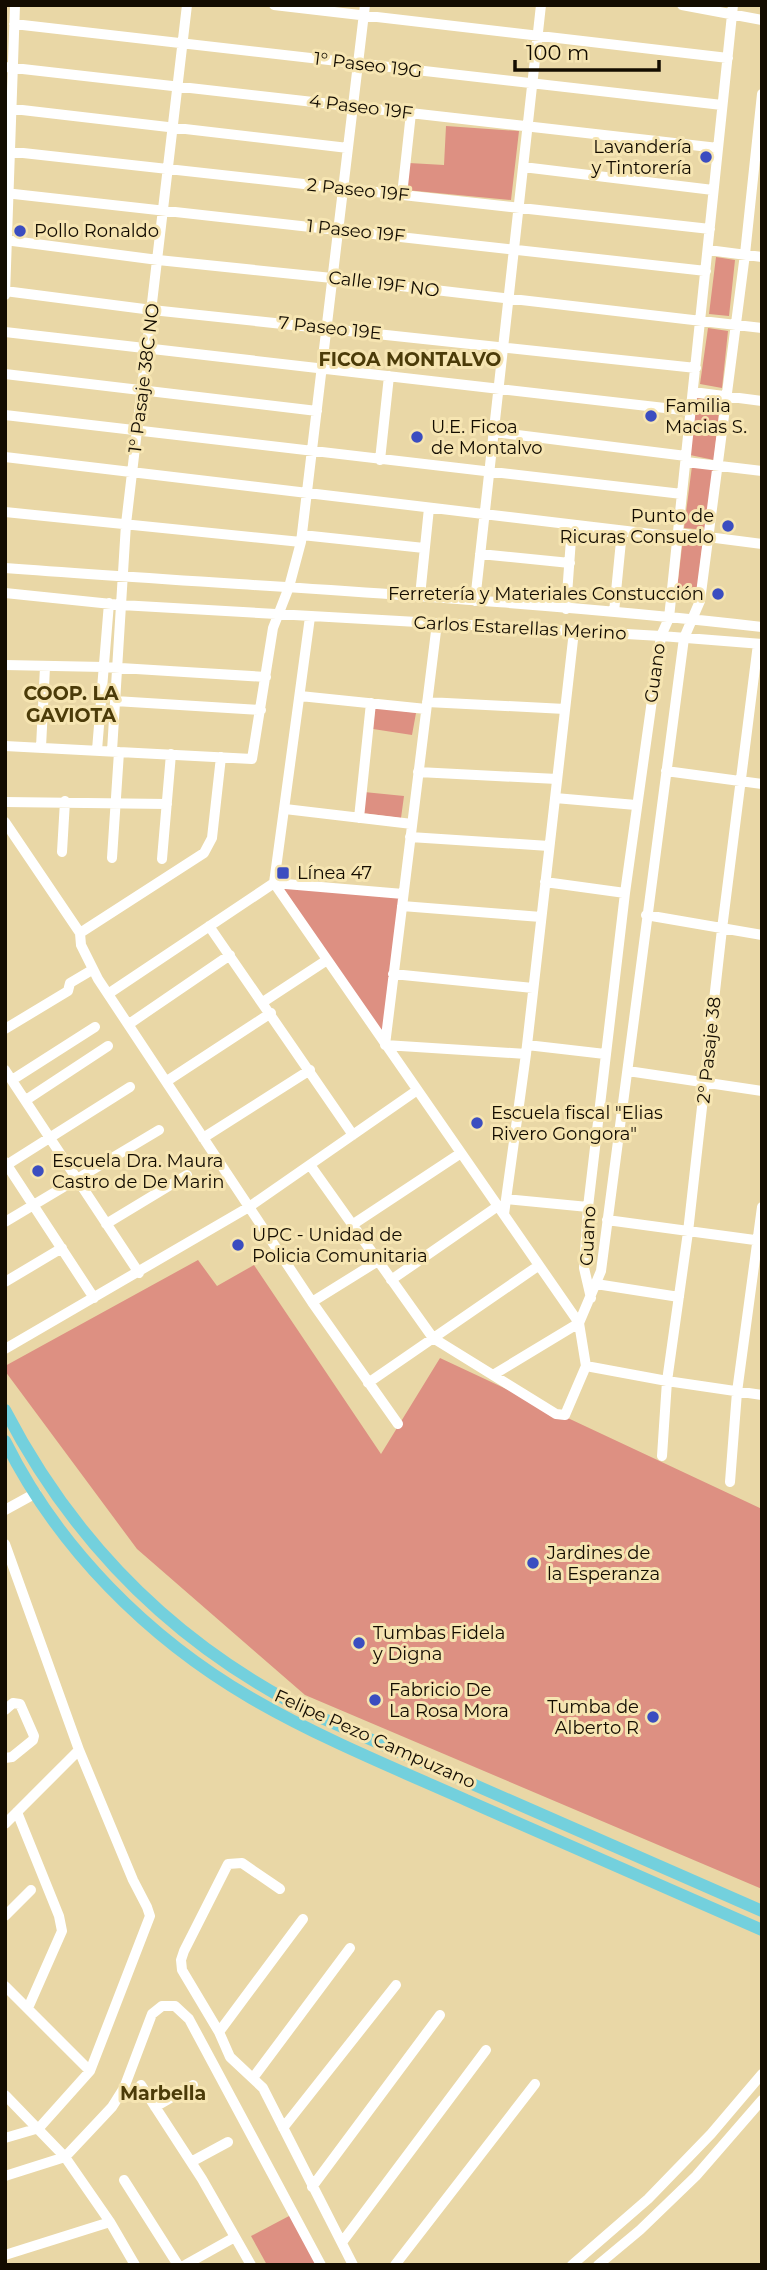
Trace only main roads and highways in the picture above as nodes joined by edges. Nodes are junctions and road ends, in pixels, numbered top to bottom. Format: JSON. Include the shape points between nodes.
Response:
{"nodes":[{"id":1,"x":5,"y":1409,"type":"edge"},
{"id":2,"x":5,"y":1441,"type":"edge"},
{"id":3,"x":762,"y":1911,"type":"edge"},
{"id":4,"x":762,"y":1930,"type":"edge"}],
"edges":[{"from":1,"to":3,"type":"main road","name":"Felipe Pezo Campuzano","via":[[30,1456],[91,1542],[117,1572],[218,1658],[324,1719]]},
{"from":2,"to":4,"type":"main road","name":"Felipe Pezo Campuzano","via":[[75,1550],[183,1652],[248,1697],[325,1738]]}]}
